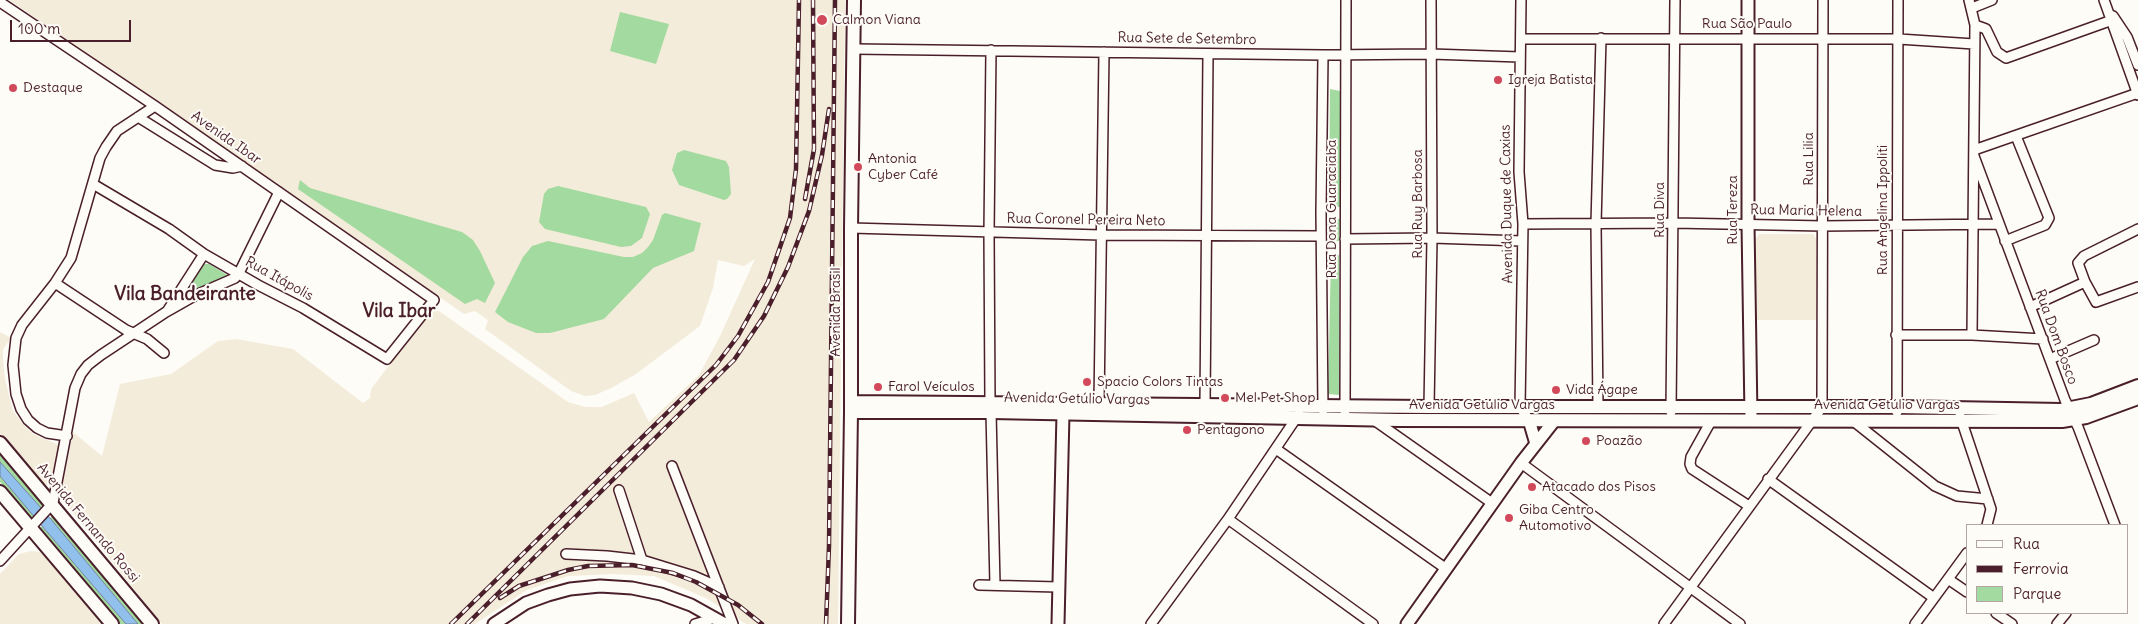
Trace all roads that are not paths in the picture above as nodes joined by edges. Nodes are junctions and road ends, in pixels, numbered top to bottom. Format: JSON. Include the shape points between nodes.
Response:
{"nodes":[{"id":1,"x":854,"y":0,"type":"edge"},
{"id":2,"x":1346,"y":0,"type":"edge"},
{"id":3,"x":1431,"y":0,"type":"edge"},
{"id":4,"x":1521,"y":0,"type":"edge"},
{"id":5,"x":1675,"y":0,"type":"edge"},
{"id":6,"x":1748,"y":0,"type":"edge"},
{"id":7,"x":1824,"y":0,"type":"edge"},
{"id":8,"x":1898,"y":0,"type":"edge"},
{"id":9,"x":1992,"y":0,"type":"edge"},
{"id":10,"x":2104,"y":0,"type":"edge"},
{"id":11,"x":0,"y":2,"type":"edge"},
{"id":12,"x":1970,"y":4,"type":"edge"},
{"id":13,"x":2113,"y":20,"type":"junction"},
{"id":14,"x":1975,"y":26,"type":"junction"},
{"id":15,"x":1601,"y":38,"type":"junction"},
{"id":16,"x":1674,"y":38,"type":"junction"},
{"id":17,"x":1748,"y":38,"type":"junction"},
{"id":18,"x":1520,"y":39,"type":"junction"},
{"id":19,"x":1823,"y":39,"type":"junction"},
{"id":20,"x":1899,"y":39,"type":"junction"},
{"id":21,"x":1974,"y":44,"type":"junction"},
{"id":22,"x":854,"y":49,"type":"junction"},
{"id":23,"x":991,"y":50,"type":"junction"},
{"id":24,"x":1104,"y":52,"type":"junction"},
{"id":25,"x":1208,"y":54,"type":"junction"},
{"id":26,"x":1431,"y":54,"type":"junction"},
{"id":27,"x":1323,"y":55,"type":"junction"},
{"id":28,"x":1345,"y":55,"type":"junction"},
{"id":29,"x":1520,"y":57,"type":"junction"},
{"id":30,"x":2138,"y":64,"type":"edge"},
{"id":31,"x":2138,"y":94,"type":"edge"},
{"id":32,"x":155,"y":106,"type":"junction"},
{"id":33,"x":138,"y":117,"type":"junction"},
{"id":34,"x":2016,"y":136,"type":"junction"},
{"id":35,"x":1974,"y":153,"type":"junction"},
{"id":36,"x":242,"y":166,"type":"junction"},
{"id":37,"x":93,"y":184,"type":"junction"},
{"id":38,"x":279,"y":192,"type":"junction"},
{"id":39,"x":1674,"y":223,"type":"junction"},
{"id":40,"x":1523,"y":224,"type":"junction"},
{"id":41,"x":1596,"y":224,"type":"junction"},
{"id":42,"x":1748,"y":224,"type":"junction"},
{"id":43,"x":1973,"y":224,"type":"junction"},
{"id":44,"x":1998,"y":224,"type":"junction"},
{"id":45,"x":1897,"y":225,"type":"junction"},
{"id":46,"x":1823,"y":226,"type":"junction"},
{"id":47,"x":851,"y":228,"type":"junction"},
{"id":48,"x":2138,"y":229,"type":"edge"},
{"id":49,"x":989,"y":233,"type":"junction"},
{"id":50,"x":1101,"y":235,"type":"junction"},
{"id":51,"x":1208,"y":235,"type":"junction"},
{"id":52,"x":1321,"y":236,"type":"junction"},
{"id":53,"x":1345,"y":238,"type":"junction"},
{"id":54,"x":1432,"y":238,"type":"junction"},
{"id":55,"x":1522,"y":241,"type":"junction"},
{"id":56,"x":2005,"y":241,"type":"junction"},
{"id":57,"x":204,"y":254,"type":"junction"},
{"id":58,"x":239,"y":273,"type":"junction"},
{"id":59,"x":2085,"y":282,"type":"junction"},
{"id":60,"x":55,"y":284,"type":"junction"},
{"id":61,"x":2138,"y":287,"type":"edge"},
{"id":62,"x":434,"y":300,"type":"joint"},
{"id":63,"x":2030,"y":307,"type":"junction"},
{"id":64,"x":166,"y":312,"type":"junction"},
{"id":65,"x":134,"y":333,"type":"junction"},
{"id":66,"x":1896,"y":335,"type":"junction"},
{"id":67,"x":1972,"y":335,"type":"junction"},
{"id":68,"x":2043,"y":338,"type":"junction"},
{"id":69,"x":2094,"y":340,"type":"dead end"},
{"id":70,"x":164,"y":353,"type":"dead end"},
{"id":71,"x":2050,"y":359,"type":"junction"},
{"id":72,"x":2138,"y":386,"type":"edge"},
{"id":73,"x":2138,"y":398,"type":"edge"},
{"id":74,"x":1099,"y":403,"type":"junction"},
{"id":75,"x":1206,"y":405,"type":"junction"},
{"id":76,"x":1301,"y":405,"type":"junction"},
{"id":77,"x":1346,"y":405,"type":"junction"},
{"id":78,"x":1323,"y":406,"type":"junction"},
{"id":79,"x":851,"y":407,"type":"junction"},
{"id":80,"x":991,"y":407,"type":"junction"},
{"id":81,"x":1520,"y":407,"type":"junction"},
{"id":82,"x":1751,"y":407,"type":"junction"},
{"id":83,"x":1822,"y":407,"type":"junction"},
{"id":84,"x":1429,"y":408,"type":"junction"},
{"id":85,"x":1598,"y":408,"type":"junction"},
{"id":86,"x":1897,"y":413,"type":"junction"},
{"id":87,"x":1062,"y":414,"type":"junction"},
{"id":88,"x":1671,"y":414,"type":"junction"},
{"id":89,"x":1960,"y":414,"type":"junction"},
{"id":90,"x":2072,"y":415,"type":"junction"},
{"id":91,"x":1297,"y":418,"type":"junction"},
{"id":92,"x":1323,"y":419,"type":"junction"},
{"id":93,"x":1345,"y":419,"type":"junction"},
{"id":94,"x":1374,"y":420,"type":"junction"},
{"id":95,"x":1529,"y":420,"type":"junction"},
{"id":96,"x":1711,"y":420,"type":"junction"},
{"id":97,"x":1751,"y":420,"type":"junction"},
{"id":98,"x":1812,"y":420,"type":"junction"},
{"id":99,"x":1852,"y":420,"type":"junction"},
{"id":100,"x":1554,"y":421,"type":"junction"},
{"id":101,"x":67,"y":436,"type":"junction"},
{"id":102,"x":0,"y":442,"type":"edge"},
{"id":103,"x":1536,"y":444,"type":"junction"},
{"id":104,"x":1276,"y":449,"type":"junction"},
{"id":105,"x":1522,"y":463,"type":"junction"},
{"id":106,"x":672,"y":466,"type":"dead end"},
{"id":107,"x":1768,"y":479,"type":"junction"},
{"id":108,"x":619,"y":490,"type":"dead end"},
{"id":109,"x":0,"y":492,"type":"edge"},
{"id":110,"x":1988,"y":499,"type":"junction"},
{"id":111,"x":1492,"y":504,"type":"junction"},
{"id":112,"x":51,"y":506,"type":"junction"},
{"id":113,"x":1749,"y":506,"type":"junction"},
{"id":114,"x":1228,"y":519,"type":"junction"},
{"id":115,"x":1987,"y":524,"type":"edge"},
{"id":116,"x":2116,"y":524,"type":"edge"},
{"id":117,"x":32,"y":527,"type":"junction"},
{"id":118,"x":566,"y":554,"type":"dead end"},
{"id":119,"x":1966,"y":554,"type":"edge"},
{"id":120,"x":642,"y":560,"type":"junction"},
{"id":121,"x":0,"y":562,"type":"edge"},
{"id":122,"x":1446,"y":568,"type":"junction"},
{"id":123,"x":1948,"y":579,"type":"junction"},
{"id":124,"x":995,"y":585,"type":"junction"},
{"id":125,"x":719,"y":586,"type":"junction"},
{"id":126,"x":979,"y":586,"type":"dead end"},
{"id":127,"x":1058,"y":587,"type":"junction"},
{"id":128,"x":1690,"y":588,"type":"junction"},
{"id":129,"x":1966,"y":591,"type":"edge"},
{"id":130,"x":1934,"y":598,"type":"junction"},
{"id":131,"x":1997,"y":614,"type":"edge"},
{"id":132,"x":2065,"y":614,"type":"edge"},
{"id":133,"x":720,"y":621,"type":"edge"},
{"id":134,"x":112,"y":624,"type":"edge"},
{"id":135,"x":152,"y":624,"type":"edge"},
{"id":136,"x":494,"y":624,"type":"edge"},
{"id":137,"x":695,"y":624,"type":"edge"},
{"id":138,"x":733,"y":624,"type":"edge"},
{"id":139,"x":848,"y":624,"type":"edge"},
{"id":140,"x":1058,"y":624,"type":"edge"},
{"id":141,"x":1151,"y":624,"type":"edge"},
{"id":142,"x":1373,"y":624,"type":"edge"},
{"id":143,"x":1407,"y":624,"type":"edge"},
{"id":144,"x":1664,"y":624,"type":"edge"},
{"id":145,"x":1740,"y":624,"type":"edge"},
{"id":146,"x":1915,"y":624,"type":"edge"},
{"id":147,"x":2012,"y":624,"type":"edge"},
{"id":148,"x":2057,"y":624,"type":"edge"}],
"edges":[{"from":1,"to":22,"type":"main road","name":"Avenida Brasil"},
{"from":2,"to":28,"type":"street","name":"Rua Dona Guaraciaba"},
{"from":3,"to":26,"type":"street","name":"Rua Ruy Barbosa"},
{"from":4,"to":18,"type":"street","name":"Avenida Duque de Caxias"},
{"from":5,"to":16,"type":"street","name":"Rua Diva"},
{"from":6,"to":17,"type":"street","name":"Rua Tereza"},
{"from":7,"to":19,"type":"street","name":"Rua Lilia"},
{"from":8,"to":20,"type":"street","name":"Rua Angelina Ippoliti"},
{"from":9,"to":12,"type":"street"},
{"from":10,"to":13,"type":"street"},
{"from":11,"to":32,"type":"street","name":"Avenida Ibar"},
{"from":12,"to":14,"type":"street"},
{"from":13,"to":14,"type":"street","via":[[2006,58],[1997,52],[1986,29]]},
{"from":13,"to":30,"type":"street","via":[[2127,37]]},
{"from":13,"to":31,"type":"street"},
{"from":14,"to":21,"type":"street"},
{"from":15,"to":16,"type":"street","name":"Rua São Paulo"},
{"from":15,"to":18,"type":"street","name":"Rua São Paulo"},
{"from":15,"to":41,"type":"street"},
{"from":16,"to":17,"type":"street","name":"Rua São Paulo"},
{"from":16,"to":39,"type":"street","name":"Rua Diva"},
{"from":17,"to":19,"type":"street","name":"Rua São Paulo"},
{"from":17,"to":42,"type":"street","name":"Rua Tereza"},
{"from":18,"to":29,"type":"street","name":"Avenida Duque de Caxias"},
{"from":19,"to":20,"type":"street","name":"Rua São Paulo"},
{"from":19,"to":46,"type":"street","name":"Rua Lilia"},
{"from":20,"to":21,"type":"street","name":"Rua São Paulo"},
{"from":20,"to":45,"type":"street","name":"Rua Angelina Ippoliti"},
{"from":21,"to":35,"type":"street"},
{"from":22,"to":23,"type":"street","name":"Rua Sete de Setembro"},
{"from":22,"to":47,"type":"main road","name":"Avenida Brasil"},
{"from":23,"to":24,"type":"street","name":"Rua Sete de Setembro"},
{"from":23,"to":49,"type":"street"},
{"from":24,"to":25,"type":"street","name":"Rua Sete de Setembro"},
{"from":24,"to":50,"type":"street"},
{"from":25,"to":27,"type":"street","name":"Rua Sete de Setembro"},
{"from":25,"to":51,"type":"street"},
{"from":26,"to":28,"type":"street","name":"Rua Sete de Setembro"},
{"from":26,"to":29,"type":"street","name":"Rua Sete de Setembro"},
{"from":26,"to":54,"type":"street","name":"Rua Ruy Barbosa"},
{"from":27,"to":28,"type":"street","name":"Rua Sete de Setembro"},
{"from":27,"to":52,"type":"street"},
{"from":28,"to":53,"type":"street","name":"Rua Dona Guaraciaba"},
{"from":29,"to":40,"type":"street","name":"Avenida Duque de Caxias","via":[[1519,172]]},
{"from":31,"to":34,"type":"street"},
{"from":32,"to":33,"type":"street"},
{"from":32,"to":36,"type":"street","name":"Avenida Ibar"},
{"from":33,"to":36,"type":"street","via":[[215,165],[228,168]]},
{"from":33,"to":37,"type":"street","via":[[112,138],[100,158]]},
{"from":34,"to":35,"type":"street"},
{"from":34,"to":56,"type":"street","via":[[2049,218],[2045,224]]},
{"from":35,"to":43,"type":"street"},
{"from":35,"to":44,"type":"street","name":"Rua Dom Bosco"},
{"from":36,"to":38,"type":"street","name":"Avenida Ibar"},
{"from":37,"to":57,"type":"street","name":"Rua Itápolis","via":[[170,229]]},
{"from":37,"to":60,"type":"street","via":[[71,258]]},
{"from":38,"to":58,"type":"street"},
{"from":38,"to":62,"type":"street","name":"Avenida Ibar"},
{"from":39,"to":41,"type":"street","name":"Rua Maria Helena"},
{"from":39,"to":42,"type":"street","name":"Rua Maria Helena"},
{"from":39,"to":88,"type":"street","name":"Rua Diva"},
{"from":40,"to":41,"type":"street","name":"Rua Maria Helena"},
{"from":40,"to":55,"type":"street","name":"Avenida Duque de Caxias"},
{"from":41,"to":85,"type":"street"},
{"from":42,"to":46,"type":"street","name":"Rua Maria Helena"},
{"from":42,"to":82,"type":"street","name":"Rua Tereza"},
{"from":43,"to":44,"type":"street","name":"Rua Maria Helena"},
{"from":43,"to":45,"type":"street","name":"Rua Maria Helena"},
{"from":43,"to":67,"type":"street"},
{"from":44,"to":56,"type":"street","name":"Rua Dom Bosco"},
{"from":45,"to":46,"type":"street","name":"Rua Maria Helena"},
{"from":45,"to":66,"type":"street","name":"Rua Angelina Ippoliti"},
{"from":46,"to":83,"type":"street","name":"Rua Lilia"},
{"from":47,"to":49,"type":"street","name":"Rua Coronel Pereira Neto"},
{"from":47,"to":79,"type":"main road","name":"Avenida Brasil"},
{"from":48,"to":59,"type":"street","via":[[2080,259]]},
{"from":49,"to":50,"type":"street","name":"Rua Coronel Pereira Neto"},
{"from":49,"to":80,"type":"street"},
{"from":50,"to":51,"type":"street","name":"Rua Coronel Pereira Neto"},
{"from":50,"to":74,"type":"street"},
{"from":51,"to":52,"type":"street","name":"Rua Coronel Pereira Neto"},
{"from":51,"to":75,"type":"street"},
{"from":52,"to":78,"type":"street"},
{"from":53,"to":54,"type":"street"},
{"from":53,"to":77,"type":"street","name":"Rua Dona Guaraciaba"},
{"from":54,"to":55,"type":"street"},
{"from":54,"to":84,"type":"street","name":"Rua Ruy Barbosa"},
{"from":55,"to":81,"type":"street","name":"Avenida Duque de Caxias"},
{"from":56,"to":63,"type":"street","name":"Rua Dom Bosco"},
{"from":57,"to":58,"type":"street","name":"Rua Itápolis"},
{"from":57,"to":64,"type":"street"},
{"from":58,"to":62,"type":"street","name":"Rua Itápolis","via":[[386,359]]},
{"from":58,"to":64,"type":"street","via":[[230,281]]},
{"from":59,"to":61,"type":"street","via":[[2096,302]]},
{"from":59,"to":63,"type":"street"},
{"from":60,"to":65,"type":"street"},
{"from":60,"to":101,"type":"street","via":[[22,325],[16,338],[13,365],[16,394],[28,420],[47,433]]},
{"from":63,"to":68,"type":"street","name":"Rua Dom Bosco"},
{"from":64,"to":65,"type":"street"},
{"from":65,"to":70,"type":"street"},
{"from":65,"to":101,"type":"street","via":[[88,365],[81,374],[75,388]]},
{"from":66,"to":67,"type":"street"},
{"from":66,"to":86,"type":"street","name":"Rua Angelina Ippoliti"},
{"from":67,"to":68,"type":"street"},
{"from":68,"to":71,"type":"street","name":"Rua Dom Bosco"},
{"from":69,"to":71,"type":"street"},
{"from":71,"to":90,"type":"street","name":"Rua Dom Bosco"},
{"from":72,"to":90,"type":"main road","name":"Avenida Getúlio Vargas"},
{"from":73,"to":90,"type":"main road","name":"Avenida Getúlio Vargas"},
{"from":74,"to":75,"type":"main road","name":"Avenida Getúlio Vargas"},
{"from":74,"to":80,"type":"main road","name":"Avenida Getúlio Vargas"},
{"from":74,"to":87,"type":"main road","via":[[1069,407]]},
{"from":75,"to":76,"type":"main road","name":"Avenida Getúlio Vargas"},
{"from":76,"to":78,"type":"main road","name":"Avenida Getúlio Vargas"},
{"from":76,"to":91,"type":"street"},
{"from":77,"to":78,"type":"main road","name":"Avenida Getúlio Vargas"},
{"from":77,"to":84,"type":"main road","name":"Avenida Getúlio Vargas"},
{"from":77,"to":93,"type":"street","name":"Rua Dona Guaraciaba"},
{"from":78,"to":92,"type":"street"},
{"from":79,"to":80,"type":"main road","name":"Avenida Getúlio Vargas"},
{"from":79,"to":139,"type":"main road","name":"Avenida Brasil"},
{"from":80,"to":87,"type":"main road","name":"Avenida Getúlio Vargas"},
{"from":80,"to":124,"type":"street"},
{"from":81,"to":84,"type":"main road","name":"Avenida Getúlio Vargas"},
{"from":81,"to":85,"type":"main road","name":"Avenida Getúlio Vargas"},
{"from":81,"to":95,"type":"street"},
{"from":82,"to":83,"type":"main road","name":"Avenida Getúlio Vargas"},
{"from":82,"to":88,"type":"main road","name":"Avenida Getúlio Vargas"},
{"from":82,"to":97,"type":"street","name":"Rua Tereza"},
{"from":83,"to":86,"type":"main road","name":"Avenida Getúlio Vargas"},
{"from":83,"to":98,"type":"street"},
{"from":85,"to":88,"type":"main road","name":"Avenida Getúlio Vargas"},
{"from":86,"to":89,"type":"main road","name":"Avenida Getúlio Vargas"},
{"from":86,"to":99,"type":"main road","name":"Avenida Getúlio Vargas"},
{"from":87,"to":91,"type":"main road","name":"Avenida Getúlio Vargas"},
{"from":87,"to":127,"type":"street"},
{"from":88,"to":96,"type":"main road","name":"Avenida Getúlio Vargas"},
{"from":88,"to":100,"type":"main road","name":"Avenida Getúlio Vargas"},
{"from":89,"to":90,"type":"main road","name":"Avenida Getúlio Vargas"},
{"from":89,"to":110,"type":"street"},
{"from":90,"to":116,"type":"street","name":"Rua Dom Bosco"},
{"from":91,"to":92,"type":"main road","name":"Avenida Getúlio Vargas"},
{"from":91,"to":104,"type":"street"},
{"from":92,"to":93,"type":"main road","name":"Avenida Getúlio Vargas"},
{"from":93,"to":94,"type":"main road","name":"Avenida Getúlio Vargas"},
{"from":94,"to":95,"type":"main road","name":"Avenida Getúlio Vargas"},
{"from":94,"to":111,"type":"street"},
{"from":95,"to":100,"type":"main road","name":"Avenida Getúlio Vargas"},
{"from":95,"to":103,"type":"street"},
{"from":96,"to":97,"type":"main road","name":"Avenida Getúlio Vargas"},
{"from":96,"to":113,"type":"street","via":[[1690,464]]},
{"from":97,"to":98,"type":"main road","name":"Avenida Getúlio Vargas"},
{"from":98,"to":99,"type":"main road","name":"Avenida Getúlio Vargas"},
{"from":98,"to":107,"type":"street"},
{"from":99,"to":110,"type":"street","via":[[1935,486],[1957,496]]},
{"from":100,"to":103,"type":"street"},
{"from":101,"to":112,"type":"street"},
{"from":102,"to":112,"type":"main road","name":"Avenida Fernando Rossi"},
{"from":103,"to":105,"type":"street"},
{"from":104,"to":114,"type":"street"},
{"from":104,"to":122,"type":"street"},
{"from":105,"to":111,"type":"street"},
{"from":105,"to":128,"type":"street"},
{"from":106,"to":125,"type":"street"},
{"from":107,"to":113,"type":"street"},
{"from":107,"to":130,"type":"street"},
{"from":108,"to":120,"type":"street"},
{"from":109,"to":117,"type":"main road"},
{"from":110,"to":115,"type":"street","via":[[1991,509]]},
{"from":111,"to":122,"type":"street"},
{"from":112,"to":117,"type":"street"},
{"from":112,"to":135,"type":"main road","name":"Avenida Fernando Rossi"},
{"from":113,"to":128,"type":"street"},
{"from":114,"to":141,"type":"street"},
{"from":114,"to":142,"type":"street"},
{"from":117,"to":121,"type":"street"},
{"from":117,"to":134,"type":"main road"},
{"from":118,"to":120,"type":"street"},
{"from":119,"to":123,"type":"street"},
{"from":120,"to":125,"type":"street"},
{"from":122,"to":143,"type":"street"},
{"from":123,"to":129,"type":"street"},
{"from":123,"to":130,"type":"street"},
{"from":124,"to":126,"type":"street"},
{"from":124,"to":127,"type":"street"},
{"from":125,"to":138,"type":"street"},
{"from":127,"to":140,"type":"street"},
{"from":128,"to":144,"type":"street"},
{"from":128,"to":145,"type":"street"},
{"from":130,"to":146,"type":"street"},
{"from":131,"to":147,"type":"street"},
{"from":132,"to":148,"type":"street"},
{"from":133,"to":136,"type":"street","via":[[661,594],[600,586],[548,594],[526,603]]},
{"from":133,"to":137,"type":"street"}]}
